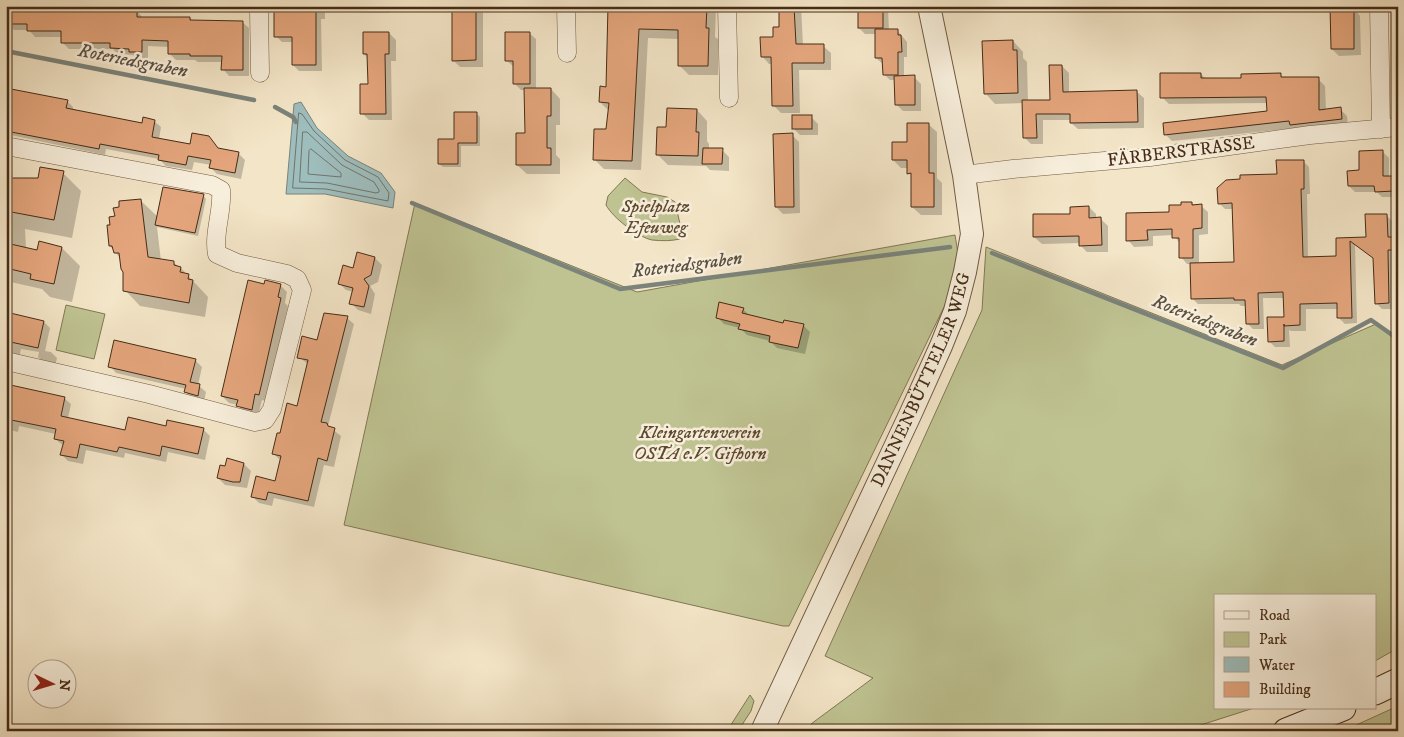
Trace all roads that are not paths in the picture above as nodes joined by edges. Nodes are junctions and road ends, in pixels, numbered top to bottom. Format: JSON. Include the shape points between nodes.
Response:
{"nodes":[{"id":1,"x":256,"y":6,"type":"edge"},
{"id":2,"x":566,"y":6,"type":"edge"},
{"id":3,"x":727,"y":6,"type":"edge"},
{"id":4,"x":929,"y":6,"type":"edge"},
{"id":5,"x":1379,"y":6,"type":"edge"},
{"id":6,"x":566,"y":53,"type":"dead end"},
{"id":7,"x":260,"y":74,"type":"dead end"},
{"id":8,"x":729,"y":98,"type":"dead end"},
{"id":9,"x":1389,"y":128,"type":"edge"},
{"id":10,"x":6,"y":146,"type":"edge"},
{"id":11,"x":964,"y":175,"type":"junction"},
{"id":12,"x":6,"y":361,"type":"edge"},
{"id":13,"x":1398,"y":681,"type":"edge"},
{"id":14,"x":1376,"y":692,"type":"edge"},
{"id":15,"x":1338,"y":710,"type":"edge"},
{"id":16,"x":762,"y":731,"type":"edge"},
{"id":17,"x":1286,"y":731,"type":"edge"}],
"edges":[{"from":1,"to":7,"type":"street","via":[[259,10]]},
{"from":2,"to":6,"type":"street"},
{"from":3,"to":8,"type":"street"},
{"from":4,"to":11,"type":"street","name":"DANNENBÜTTELER WEG"},
{"from":5,"to":9,"type":"street"},
{"from":9,"to":11,"type":"street","name":"FÄRBERSTRASSE","via":[[1310,135],[1150,157]]},
{"from":10,"to":12,"type":"street","via":[[212,184],[221,190],[222,200],[215,241],[217,254],[237,263],[287,274],[297,279],[302,290],[272,409],[265,420],[255,422]]},
{"from":11,"to":16,"type":"street","name":"DANNENBÜTTELER WEG","via":[[972,234],[955,311],[910,416]]},
{"from":13,"to":14,"type":"main road"},
{"from":15,"to":17,"type":"main road"}]}
